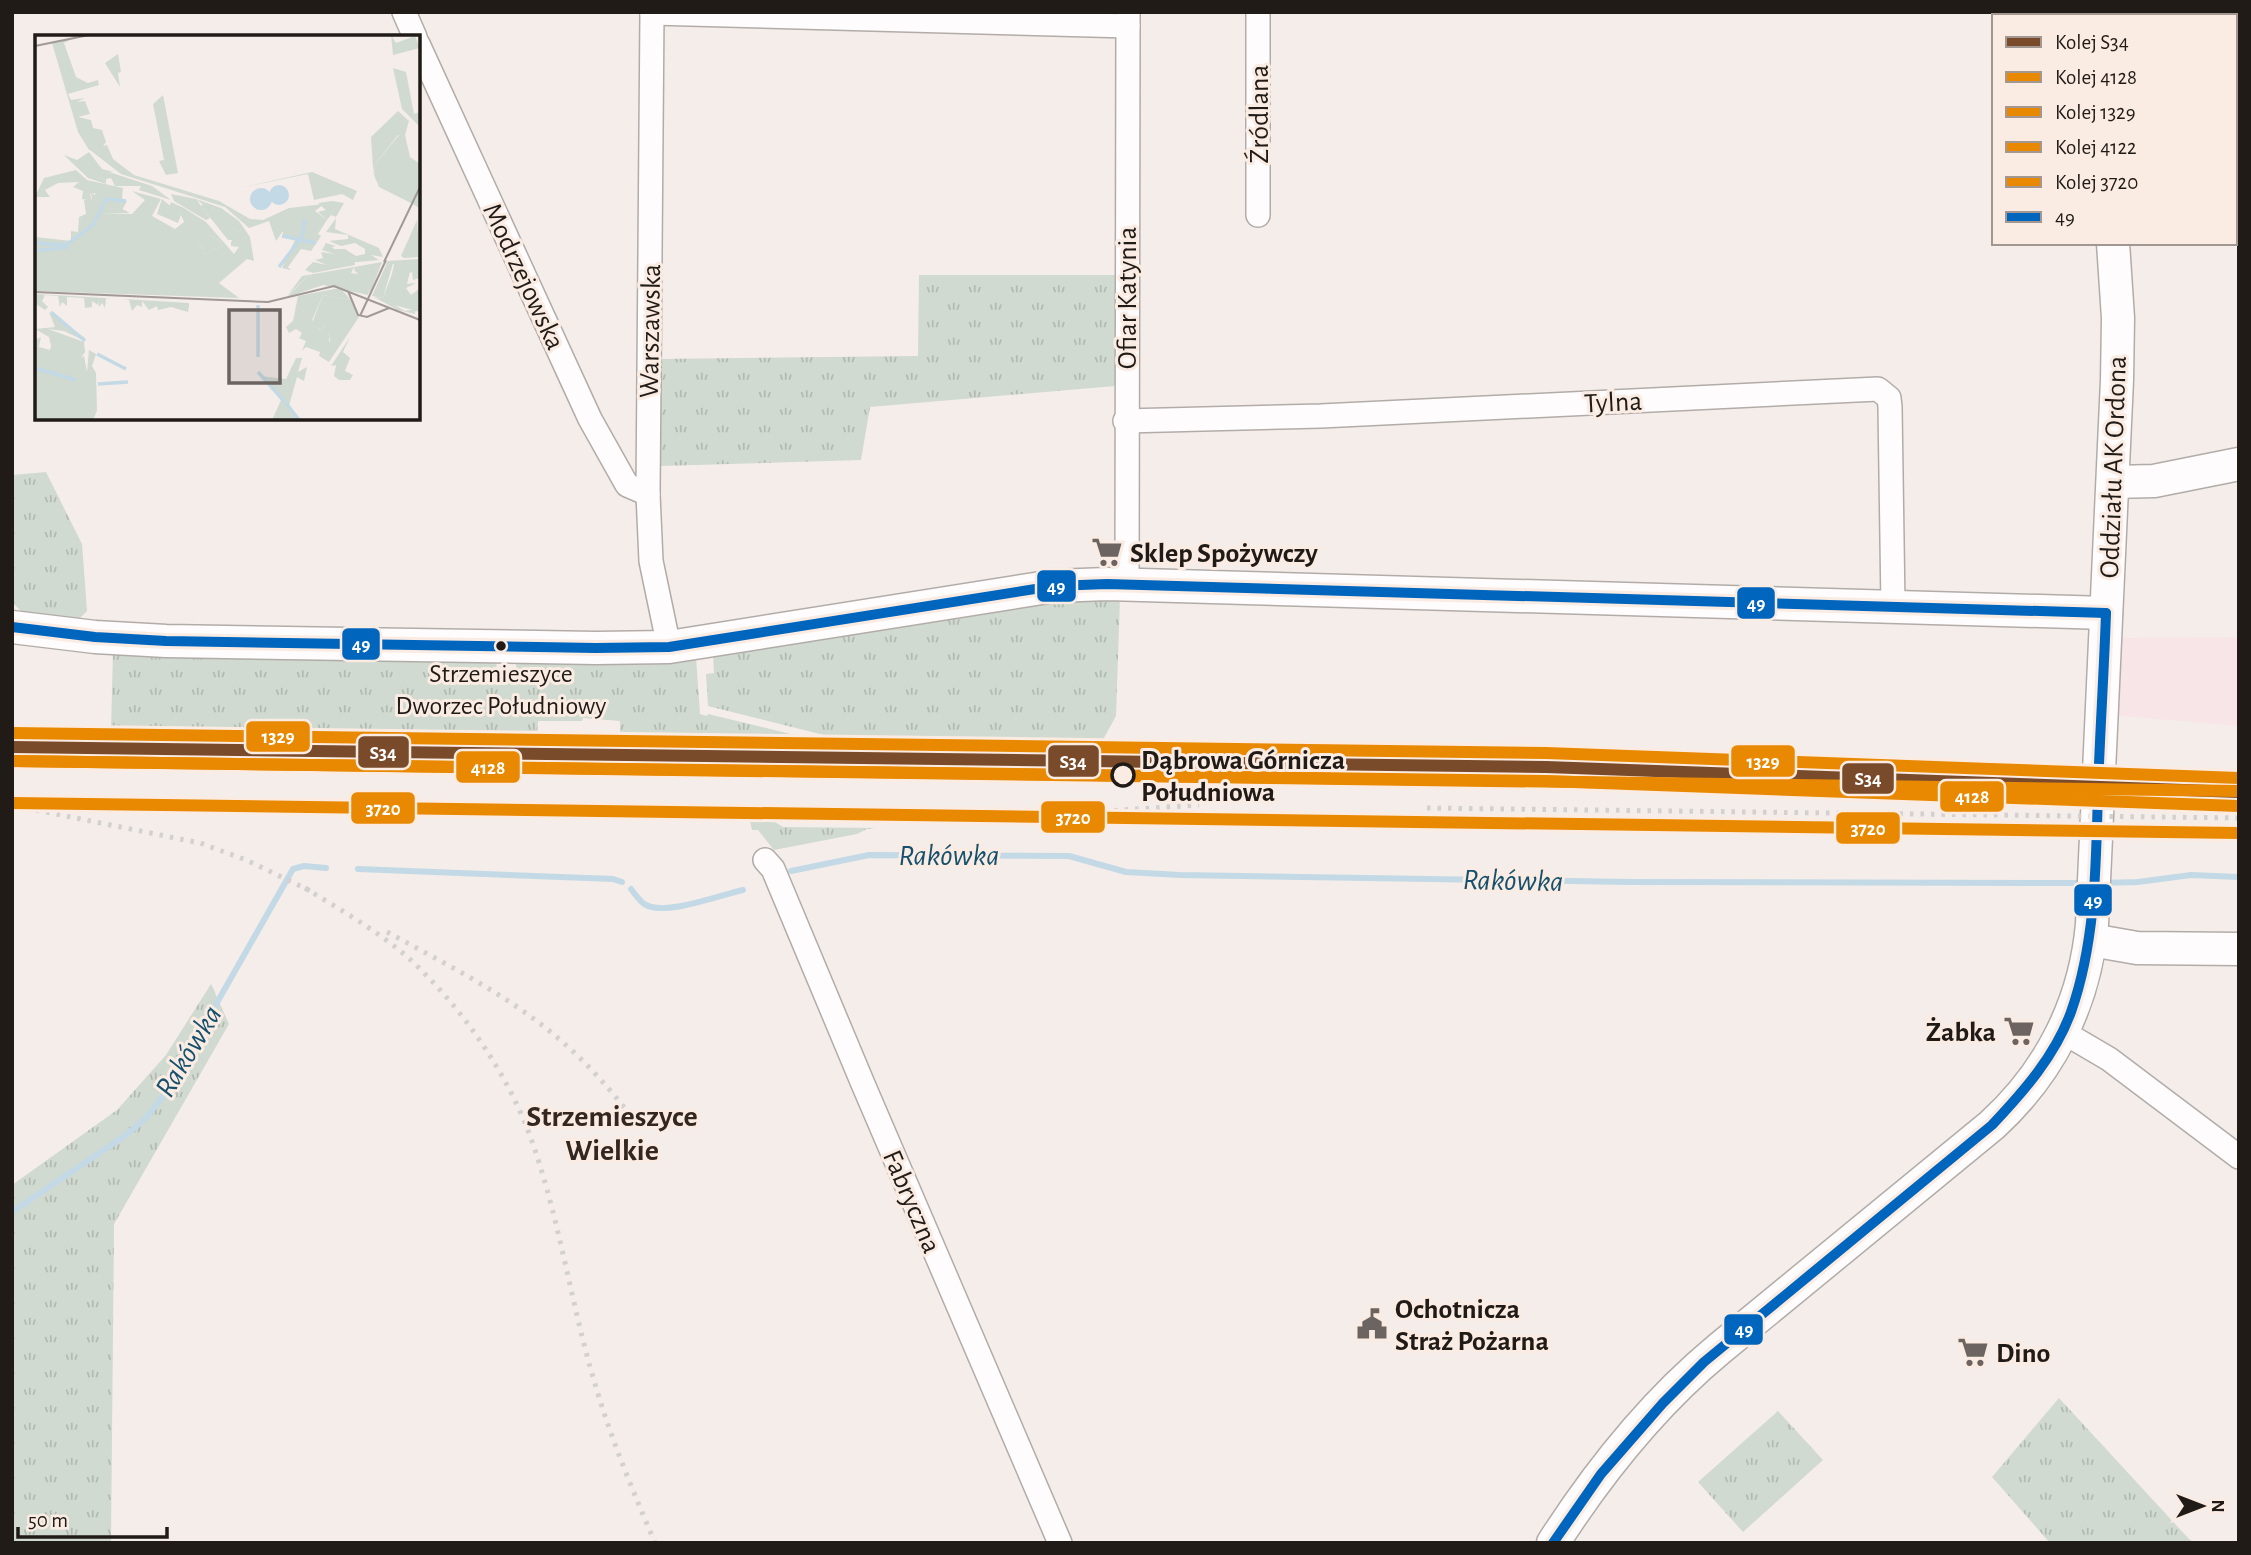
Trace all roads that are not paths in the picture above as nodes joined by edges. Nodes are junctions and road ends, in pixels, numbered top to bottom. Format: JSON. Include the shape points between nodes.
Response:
{"nodes":[{"id":1,"x":404,"y":12,"type":"edge"},
{"id":2,"x":1258,"y":12,"type":"edge"},
{"id":3,"x":652,"y":13,"type":"edge"},
{"id":4,"x":1128,"y":19,"type":"edge"},
{"id":5,"x":414,"y":35,"type":"edge"},
{"id":6,"x":420,"y":48,"type":"edge"},
{"id":7,"x":1258,"y":215,"type":"dead end"},
{"id":8,"x":2113,"y":245,"type":"edge"},
{"id":9,"x":1125,"y":421,"type":"junction"},
{"id":10,"x":2239,"y":464,"type":"edge"},
{"id":11,"x":2113,"y":482,"type":"junction"},
{"id":12,"x":648,"y":494,"type":"junction"},
{"id":13,"x":1127,"y":584,"type":"junction"},
{"id":14,"x":1893,"y":606,"type":"junction"},
{"id":15,"x":2106,"y":613,"type":"junction"},
{"id":16,"x":12,"y":627,"type":"edge"},
{"id":17,"x":669,"y":647,"type":"junction"},
{"id":18,"x":765,"y":860,"type":"dead end"},
{"id":19,"x":2092,"y":925,"type":"junction"},
{"id":20,"x":2239,"y":949,"type":"edge"},
{"id":21,"x":2063,"y":1032,"type":"junction"},
{"id":22,"x":2239,"y":1157,"type":"edge"},
{"id":23,"x":1060,"y":1543,"type":"edge"},
{"id":24,"x":1553,"y":1543,"type":"edge"}],
"edges":[{"from":1,"to":5,"type":"street"},
{"from":2,"to":7,"type":"street","name":"Źródlana"},
{"from":3,"to":4,"type":"street"},
{"from":3,"to":12,"type":"street","name":"Warszawska"},
{"from":4,"to":9,"type":"street","name":"Ofiar Katynia"},
{"from":6,"to":12,"type":"street","name":"Modrzejowska","via":[[590,419],[627,485]]},
{"from":8,"to":11,"type":"street","name":"Oddziału AK Ordona","via":[[2118,318]]},
{"from":9,"to":13,"type":"street","name":"Ofiar Katynia"},
{"from":9,"to":14,"type":"street","name":"Tylna","via":[[1878,389],[1889,398],[1890,407]]},
{"from":10,"to":11,"type":"street","via":[[2154,481]]},
{"from":11,"to":15,"type":"street","name":"Oddziału AK Ordona"},
{"from":12,"to":17,"type":"street","name":"Warszawska","via":[[650,561]]},
{"from":13,"to":14,"type":"street"},
{"from":13,"to":17,"type":"street","via":[[1054,586]]},
{"from":14,"to":15,"type":"street"},
{"from":15,"to":19,"type":"street","name":"Oddziału AK Ordona"},
{"from":16,"to":17,"type":"street","via":[[166,641]]},
{"from":18,"to":23,"type":"street","name":"Fabryczna","via":[[774,869]]},
{"from":19,"to":20,"type":"street","via":[[2137,948]]},
{"from":19,"to":21,"type":"street","name":"Oddziału AK Ordona","via":[[2077,996]]},
{"from":21,"to":22,"type":"street","via":[[2109,1059]]},
{"from":21,"to":24,"type":"street","name":"Oddziału AK Ordona","via":[[2030,1086],[1992,1125],[1681,1383],[1594,1483]]}]}
